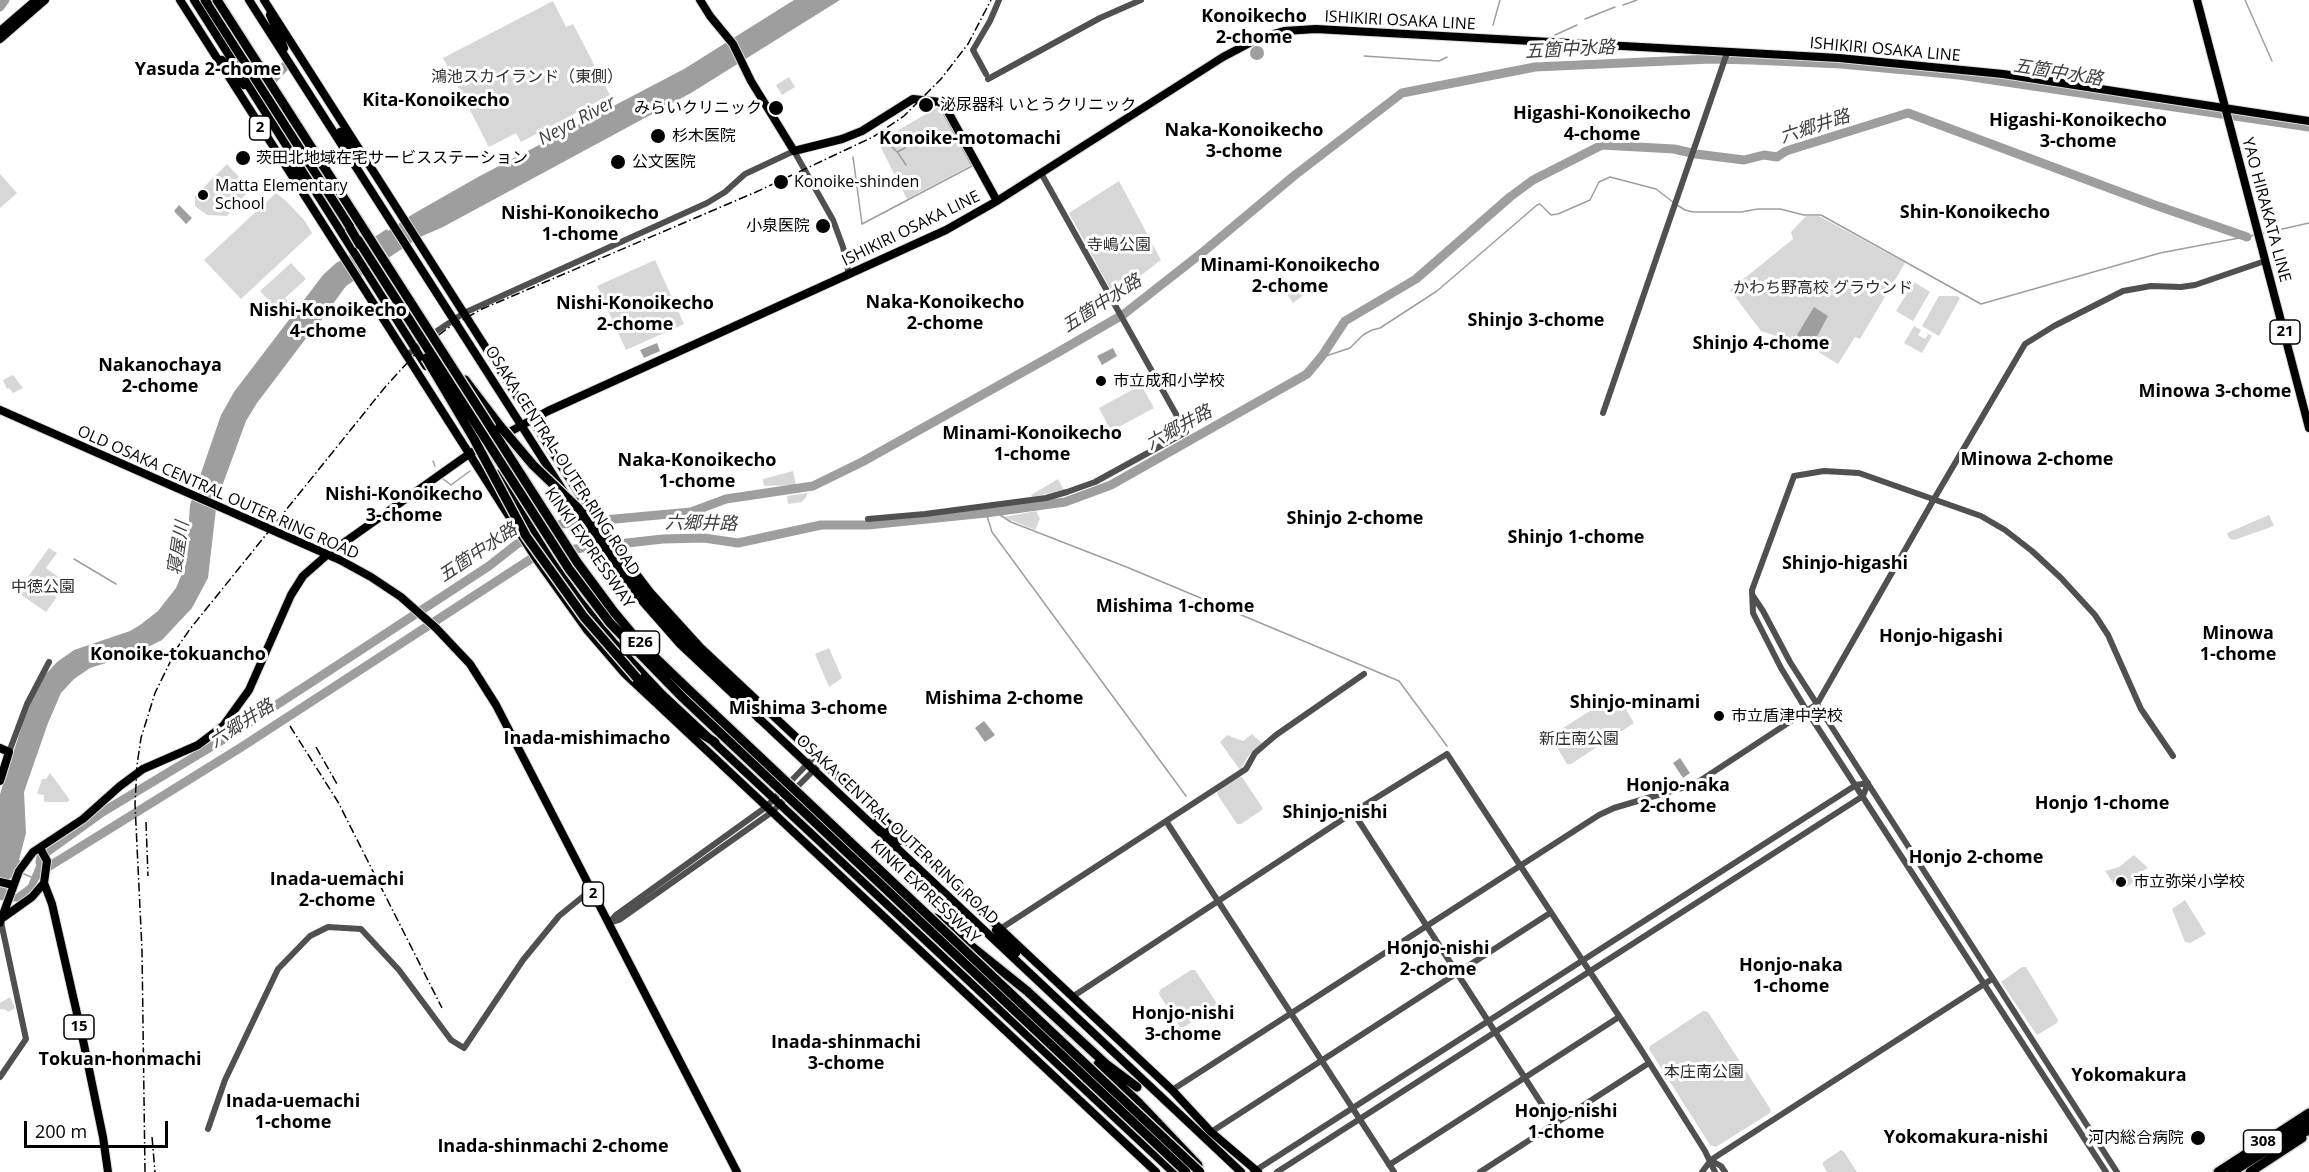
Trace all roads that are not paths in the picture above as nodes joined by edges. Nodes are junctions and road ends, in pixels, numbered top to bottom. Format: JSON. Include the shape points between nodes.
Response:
{"nodes":[{"id":1,"x":36,"y":0,"type":"edge"},
{"id":2,"x":45,"y":0,"type":"edge"},
{"id":3,"x":180,"y":0,"type":"edge"},
{"id":4,"x":194,"y":0,"type":"edge"},
{"id":5,"x":205,"y":0,"type":"edge"},
{"id":6,"x":219,"y":0,"type":"edge"},
{"id":7,"x":249,"y":0,"type":"edge"},
{"id":8,"x":264,"y":0,"type":"edge"},
{"id":9,"x":700,"y":0,"type":"edge"},
{"id":10,"x":999,"y":0,"type":"edge"},
{"id":11,"x":1141,"y":0,"type":"edge"},
{"id":12,"x":2198,"y":0,"type":"edge"},
{"id":13,"x":0,"y":31,"type":"edge"},
{"id":14,"x":200,"y":32,"type":"junction"},
{"id":15,"x":0,"y":39,"type":"edge"},
{"id":16,"x":1727,"y":53,"type":"junction"},
{"id":17,"x":289,"y":60,"type":"junction"},
{"id":18,"x":2227,"y":114,"type":"junction"},
{"id":19,"x":324,"y":116,"type":"junction"},
{"id":20,"x":2309,"y":121,"type":"edge"},
{"id":21,"x":273,"y":124,"type":"junction"},
{"id":22,"x":794,"y":151,"type":"junction"},
{"id":23,"x":1041,"y":173,"type":"junction"},
{"id":24,"x":388,"y":194,"type":"junction"},
{"id":25,"x":307,"y":201,"type":"junction"},
{"id":26,"x":997,"y":201,"type":"junction"},
{"id":27,"x":350,"y":228,"type":"junction"},
{"id":28,"x":2265,"y":261,"type":"junction"},
{"id":29,"x":849,"y":275,"type":"junction"},
{"id":30,"x":464,"y":313,"type":"junction"},
{"id":31,"x":453,"y":320,"type":"junction"},
{"id":32,"x":414,"y":347,"type":"junction"},
{"id":33,"x":439,"y":347,"type":"junction"},
{"id":34,"x":406,"y":356,"type":"junction"},
{"id":35,"x":0,"y":410,"type":"edge"},
{"id":36,"x":1604,"y":413,"type":"dead end"},
{"id":37,"x":532,"y":419,"type":"junction"},
{"id":38,"x":521,"y":425,"type":"junction"},
{"id":39,"x":2309,"y":428,"type":"edge"},
{"id":40,"x":479,"y":447,"type":"junction"},
{"id":41,"x":468,"y":454,"type":"junction"},
{"id":42,"x":1934,"y":499,"type":"junction"},
{"id":43,"x":867,"y":519,"type":"dead end"},
{"id":44,"x":328,"y":554,"type":"junction"},
{"id":45,"x":1753,"y":596,"type":"junction"},
{"id":46,"x":49,"y":662,"type":"dead end"},
{"id":47,"x":1364,"y":674,"type":"dead end"},
{"id":48,"x":1817,"y":704,"type":"junction"},
{"id":49,"x":1807,"y":711,"type":"junction"},
{"id":50,"x":759,"y":718,"type":"junction"},
{"id":51,"x":715,"y":742,"type":"junction"},
{"id":52,"x":0,"y":748,"type":"edge"},
{"id":53,"x":9,"y":752,"type":"junction"},
{"id":54,"x":816,"y":755,"type":"junction"},
{"id":55,"x":2173,"y":756,"type":"dead end"},
{"id":56,"x":822,"y":762,"type":"junction"},
{"id":57,"x":807,"y":765,"type":"junction"},
{"id":58,"x":814,"y":771,"type":"junction"},
{"id":59,"x":0,"y":781,"type":"edge"},
{"id":60,"x":1868,"y":783,"type":"junction"},
{"id":61,"x":1856,"y":785,"type":"junction"},
{"id":62,"x":1863,"y":795,"type":"junction"},
{"id":63,"x":777,"y":801,"type":"junction"},
{"id":64,"x":855,"y":808,"type":"junction"},
{"id":65,"x":769,"y":809,"type":"junction"},
{"id":66,"x":1353,"y":812,"type":"junction"},
{"id":67,"x":1166,"y":821,"type":"junction"},
{"id":68,"x":44,"y":855,"type":"junction"},
{"id":69,"x":1521,"y":865,"type":"junction"},
{"id":70,"x":944,"y":876,"type":"junction"},
{"id":71,"x":0,"y":882,"type":"edge"},
{"id":72,"x":44,"y":883,"type":"junction"},
{"id":73,"x":894,"y":884,"type":"junction"},
{"id":74,"x":13,"y":885,"type":"junction"},
{"id":75,"x":591,"y":890,"type":"junction"},
{"id":76,"x":1219,"y":902,"type":"junction"},
{"id":77,"x":980,"y":910,"type":"junction"},
{"id":78,"x":1550,"y":913,"type":"junction"},
{"id":79,"x":898,"y":914,"type":"junction"},
{"id":80,"x":1,"y":921,"type":"edge"},
{"id":81,"x":609,"y":923,"type":"junction"},
{"id":82,"x":1427,"y":926,"type":"junction"},
{"id":83,"x":1000,"y":929,"type":"junction"},
{"id":84,"x":933,"y":961,"type":"junction"},
{"id":85,"x":1582,"y":961,"type":"junction"},
{"id":86,"x":986,"y":970,"type":"dead end"},
{"id":87,"x":1458,"y":972,"type":"junction"},
{"id":88,"x":1588,"y":972,"type":"junction"},
{"id":89,"x":1992,"y":979,"type":"junction"},
{"id":90,"x":1983,"y":984,"type":"junction"},
{"id":91,"x":1052,"y":993,"type":"junction"},
{"id":92,"x":1072,"y":997,"type":"junction"},
{"id":93,"x":1291,"y":1013,"type":"junction"},
{"id":94,"x":1620,"y":1017,"type":"junction"},
{"id":95,"x":1488,"y":1020,"type":"junction"},
{"id":96,"x":1495,"y":1031,"type":"junction"},
{"id":97,"x":1320,"y":1060,"type":"junction"},
{"id":98,"x":1649,"y":1063,"type":"junction"},
{"id":99,"x":0,"y":1077,"type":"edge"},
{"id":100,"x":1525,"y":1077,"type":"junction"},
{"id":101,"x":1057,"y":1079,"type":"junction"},
{"id":102,"x":1137,"y":1087,"type":"dead end"},
{"id":103,"x":1172,"y":1090,"type":"junction"},
{"id":104,"x":1352,"y":1108,"type":"junction"},
{"id":105,"x":2309,"y":1113,"type":"edge"},
{"id":106,"x":1116,"y":1119,"type":"junction"},
{"id":107,"x":1359,"y":1119,"type":"junction"},
{"id":108,"x":2309,"y":1119,"type":"edge"},
{"id":109,"x":1554,"y":1123,"type":"junction"},
{"id":110,"x":208,"y":1129,"type":"dead end"},
{"id":111,"x":1211,"y":1132,"type":"junction"},
{"id":112,"x":2309,"y":1132,"type":"edge"},
{"id":113,"x":2289,"y":1138,"type":"junction"},
{"id":114,"x":2309,"y":1138,"type":"edge"},
{"id":115,"x":1711,"y":1160,"type":"junction"},
{"id":116,"x":1389,"y":1165,"type":"junction"},
{"id":117,"x":1256,"y":1171,"type":"edge"},
{"id":118,"x":108,"y":1172,"type":"edge"},
{"id":119,"x":737,"y":1172,"type":"edge"},
{"id":120,"x":1156,"y":1172,"type":"edge"},
{"id":121,"x":1173,"y":1172,"type":"edge"},
{"id":122,"x":1186,"y":1172,"type":"edge"},
{"id":123,"x":1201,"y":1172,"type":"edge"},
{"id":124,"x":1240,"y":1172,"type":"edge"},
{"id":125,"x":1277,"y":1172,"type":"edge"},
{"id":126,"x":1394,"y":1172,"type":"edge"},
{"id":127,"x":1480,"y":1172,"type":"edge"},
{"id":128,"x":1702,"y":1172,"type":"edge"},
{"id":129,"x":1715,"y":1172,"type":"edge"},
{"id":130,"x":1725,"y":1172,"type":"edge"},
{"id":131,"x":2106,"y":1172,"type":"edge"},
{"id":132,"x":2116,"y":1172,"type":"edge"},
{"id":133,"x":2218,"y":1172,"type":"edge"},
{"id":134,"x":2223,"y":1172,"type":"edge"},
{"id":135,"x":2232,"y":1172,"type":"edge"},
{"id":136,"x":2240,"y":1172,"type":"edge"},
{"id":137,"x":2250,"y":1172,"type":"edge"},
{"id":138,"x":2256,"y":1172,"type":"edge"}],
"edges":[{"from":1,"to":13,"type":"main road"},
{"from":2,"to":15,"type":"main road"},
{"from":3,"to":14,"type":"main road","number":"2"},
{"from":4,"to":21,"type":"main road","number":"2"},
{"from":5,"to":27,"type":"highway","name":"KINKI EXPRESSWAY","number":"E26"},
{"from":6,"to":33,"type":"highway","name":"KINKI EXPRESSWAY","number":"E26","bridge":true},
{"from":7,"to":17,"type":"main road","name":"OSAKA CENTRAL OUTER RING ROAD"},
{"from":8,"to":17,"type":"main road"},
{"from":8,"to":24,"type":"main road"},
{"from":9,"to":22,"type":"main road","via":[[730,39]]},
{"from":10,"to":11,"type":"street","via":[[973,50],[987,77]]},
{"from":12,"to":18,"type":"main road","name":"YAO HIRAKATA LINE","number":"21"},
{"from":14,"to":21,"type":"main road"},
{"from":14,"to":25,"type":"main road","number":"2"},
{"from":16,"to":18,"type":"main road","name":"ISHIKIRI OSAKA LINE","via":[[1839,58],[2003,74]]},
{"from":16,"to":23,"type":"main road","name":"ISHIKIRI OSAKA LINE","via":[[1284,31],[1240,46]]},
{"from":16,"to":36,"type":"street"},
{"from":17,"to":19,"type":"main road","name":"OSAKA CENTRAL OUTER RING ROAD"},
{"from":18,"to":20,"type":"main road","name":"ISHIKIRI OSAKA LINE"},
{"from":18,"to":28,"type":"main road","name":"YAO HIRAKATA LINE","number":"21"},
{"from":19,"to":24,"type":"main road"},
{"from":19,"to":31,"type":"main road","name":"OSAKA CENTRAL OUTER RING ROAD"},
{"from":21,"to":25,"type":"main road","via":[[295,165]]},
{"from":21,"to":32,"type":"main road","number":"2"},
{"from":22,"to":26,"type":"main road","via":[[862,131],[913,99],[940,102]]},
{"from":22,"to":29,"type":"street","via":[[833,220]]},
{"from":22,"to":30,"type":"street","via":[[745,174],[707,203]]},
{"from":23,"to":26,"type":"main road","name":"ISHIKIRI OSAKA LINE"},
{"from":23,"to":43,"type":"street","via":[[1186,432],[1095,482],[1046,498]]},
{"from":24,"to":30,"type":"main road"},
{"from":25,"to":34,"type":"main road","number":"2"},
{"from":26,"to":29,"type":"main road","name":"ISHIKIRI OSAKA LINE","via":[[946,230]]},
{"from":27,"to":51,"type":"highway","bridge":true,"via":[[474,439],[523,532],[584,617],[637,678],[687,726]]},
{"from":27,"to":122,"type":"highway","name":"KINKI EXPRESSWAY","number":"E26","bridge":true,"via":[[569,569],[609,623],[683,698]]},
{"from":28,"to":39,"type":"main road","name":"YAO HIRAKATA LINE","number":"21"},
{"from":28,"to":42,"type":"street","via":[[2195,285],[2123,291],[2025,344]]},
{"from":29,"to":37,"type":"main road","name":"ISHIKIRI OSAKA LINE"},
{"from":30,"to":31,"type":"street"},
{"from":30,"to":37,"type":"main road"},
{"from":31,"to":32,"type":"street"},
{"from":31,"to":38,"type":"main road","name":"OSAKA CENTRAL OUTER RING ROAD"},
{"from":32,"to":34,"type":"street"},
{"from":32,"to":40,"type":"main road","number":"2"},
{"from":33,"to":50,"type":"highway","bridge":true,"via":[[525,456],[582,512],[639,588],[742,694]]},
{"from":33,"to":73,"type":"highway","name":"KINKI EXPRESSWAY","number":"E26","bridge":true,"via":[[577,562],[614,612],[656,658]]},
{"from":34,"to":41,"type":"main road","number":"2"},
{"from":35,"to":44,"type":"main road","name":"OLD OSAKA CENTRAL OUTER RING ROAD","number":"2"},
{"from":37,"to":38,"type":"main road","name":"ISHIKIRI OSAKA LINE"},
{"from":37,"to":54,"type":"main road","via":[[599,525],[650,592],[681,627]]},
{"from":38,"to":40,"type":"main road","name":"ISHIKIRI OSAKA LINE"},
{"from":38,"to":50,"type":"main road","name":"OSAKA CENTRAL OUTER RING ROAD","via":[[629,586],[660,623]]},
{"from":40,"to":41,"type":"main road","name":"ISHIKIRI OSAKA LINE"},
{"from":40,"to":51,"type":"main road","number":"2","via":[[579,600],[662,694]]},
{"from":41,"to":44,"type":"main road","name":"ISHIKIRI OSAKA LINE"},
{"from":41,"to":65,"type":"main road","number":"2","bridge":true,"via":[[571,609],[624,673]]},
{"from":42,"to":45,"type":"street","via":[[1851,471],[1794,476]]},
{"from":42,"to":48,"type":"street"},
{"from":42,"to":55,"type":"street","via":[[1981,516],[2005,530],[2061,578],[2108,635],[2141,709]]},
{"from":44,"to":68,"type":"main road","name":"ISHIKIRI OSAKA LINE","via":[[294,589],[251,686],[223,726],[198,745],[143,769]]},
{"from":44,"to":75,"type":"main road","name":"OLD OSAKA CENTRAL OUTER RING ROAD","number":"2","via":[[371,577],[418,611],[470,664],[496,705]]},
{"from":45,"to":48,"type":"street"},
{"from":45,"to":49,"type":"street","via":[[1753,613]]},
{"from":46,"to":53,"type":"street","via":[[27,704]]},
{"from":47,"to":67,"type":"street","via":[[1276,735],[1255,753],[1246,769]]},
{"from":48,"to":49,"type":"street"},
{"from":48,"to":60,"type":"street"},
{"from":49,"to":61,"type":"street"},
{"from":49,"to":69,"type":"street","via":[[1695,784],[1606,811]]},
{"from":50,"to":57,"type":"main road","name":"OSAKA CENTRAL OUTER RING ROAD"},
{"from":51,"to":63,"type":"main road","number":"2"},
{"from":52,"to":53,"type":"main road"},
{"from":53,"to":59,"type":"main road"},
{"from":54,"to":56,"type":"main road"},
{"from":54,"to":57,"type":"street"},
{"from":56,"to":58,"type":"street"},
{"from":56,"to":70,"type":"main road"},
{"from":57,"to":58,"type":"main road","name":"OSAKA CENTRAL OUTER RING ROAD"},
{"from":57,"to":63,"type":"street"},
{"from":58,"to":63,"type":"street"},
{"from":58,"to":64,"type":"main road","name":"OSAKA CENTRAL OUTER RING ROAD"},
{"from":60,"to":61,"type":"street"},
{"from":60,"to":62,"type":"street"},
{"from":60,"to":89,"type":"street"},
{"from":61,"to":62,"type":"street"},
{"from":61,"to":85,"type":"street"},
{"from":62,"to":88,"type":"street"},
{"from":62,"to":90,"type":"street"},
{"from":63,"to":65,"type":"street"},
{"from":63,"to":79,"type":"main road","number":"2"},
{"from":64,"to":70,"type":"main road"},
{"from":64,"to":91,"type":"main road","name":"OSAKA CENTRAL OUTER RING ROAD"},
{"from":65,"to":81,"type":"street","via":[[619,920]]},
{"from":65,"to":84,"type":"main road","number":"2"},
{"from":66,"to":69,"type":"street","via":[[1447,754]]},
{"from":66,"to":76,"type":"street"},
{"from":66,"to":82,"type":"street"},
{"from":67,"to":76,"type":"street"},
{"from":67,"to":83,"type":"street"},
{"from":68,"to":72,"type":"main road","number":"15"},
{"from":68,"to":74,"type":"main road","name":"ISHIKIRI OSAKA LINE","via":[[24,862]]},
{"from":69,"to":78,"type":"street"},
{"from":69,"to":82,"type":"street"},
{"from":70,"to":77,"type":"main road"},
{"from":71,"to":74,"type":"main road"},
{"from":72,"to":80,"type":"main road"},
{"from":72,"to":118,"type":"main road","number":"15","via":[[83,1040]]},
{"from":73,"to":102,"type":"highway","bridge":true,"via":[[1027,990]]},
{"from":73,"to":123,"type":"highway","name":"KINKI EXPRESSWAY","number":"E26","bridge":true},
{"from":74,"to":80,"type":"main road"},
{"from":75,"to":81,"type":"main road","name":"OLD OSAKA CENTRAL OUTER RING ROAD","number":"2"},
{"from":75,"to":110,"type":"street","via":[[559,916],[523,960],[464,1048],[451,1040],[420,996],[361,929],[328,927],[310,936],[278,969],[225,1080]]},
{"from":76,"to":92,"type":"street"},
{"from":76,"to":93,"type":"street"},
{"from":77,"to":83,"type":"main road"},
{"from":77,"to":91,"type":"main road"},
{"from":78,"to":85,"type":"street"},
{"from":78,"to":87,"type":"street"},
{"from":79,"to":84,"type":"main road"},
{"from":79,"to":106,"type":"main road","number":"2"},
{"from":80,"to":99,"type":"street","via":[[26,1039]]},
{"from":81,"to":119,"type":"main road","name":"OLD OSAKA CENTRAL OUTER RING ROAD","number":"2"},
{"from":82,"to":87,"type":"street"},
{"from":82,"to":93,"type":"street"},
{"from":83,"to":92,"type":"main road"},
{"from":84,"to":101,"type":"main road","number":"2"},
{"from":85,"to":88,"type":"street"},
{"from":85,"to":95,"type":"street"},
{"from":86,"to":123,"type":"highway","bridge":true,"via":[[998,970],[1046,1015],[1139,1103]]},
{"from":87,"to":95,"type":"street"},
{"from":87,"to":97,"type":"street"},
{"from":88,"to":94,"type":"street"},
{"from":88,"to":96,"type":"street"},
{"from":89,"to":90,"type":"street"},
{"from":89,"to":132,"type":"street"},
{"from":90,"to":115,"type":"street"},
{"from":90,"to":131,"type":"street"},
{"from":91,"to":124,"type":"main road","name":"OSAKA CENTRAL OUTER RING ROAD"},
{"from":92,"to":103,"type":"main road"},
{"from":93,"to":97,"type":"street"},
{"from":93,"to":103,"type":"street"},
{"from":94,"to":98,"type":"street"},
{"from":94,"to":100,"type":"street"},
{"from":95,"to":96,"type":"street"},
{"from":95,"to":104,"type":"street"},
{"from":96,"to":100,"type":"street"},
{"from":96,"to":107,"type":"street"},
{"from":97,"to":104,"type":"street"},
{"from":97,"to":111,"type":"street"},
{"from":98,"to":109,"type":"street"},
{"from":98,"to":115,"type":"street"},
{"from":100,"to":109,"type":"street"},
{"from":100,"to":116,"type":"street"},
{"from":101,"to":106,"type":"main road"},
{"from":101,"to":120,"type":"main road","number":"2"},
{"from":103,"to":111,"type":"main road"},
{"from":104,"to":107,"type":"street"},
{"from":104,"to":117,"type":"street"},
{"from":105,"to":133,"type":"highway","number":"308"},
{"from":106,"to":121,"type":"main road","number":"2"},
{"from":107,"to":116,"type":"street"},
{"from":107,"to":125,"type":"street"},
{"from":108,"to":113,"type":"highway"},
{"from":108,"to":134,"type":"highway"},
{"from":109,"to":127,"type":"street"},
{"from":111,"to":117,"type":"main road"},
{"from":112,"to":113,"type":"highway"},
{"from":112,"to":137,"type":"highway"},
{"from":113,"to":135,"type":"highway"},
{"from":113,"to":136,"type":"highway"},
{"from":114,"to":138,"type":"highway","number":"308"},
{"from":115,"to":128,"type":"street"},
{"from":115,"to":129,"type":"street"},
{"from":115,"to":130,"type":"street"},
{"from":116,"to":126,"type":"street"}]}
